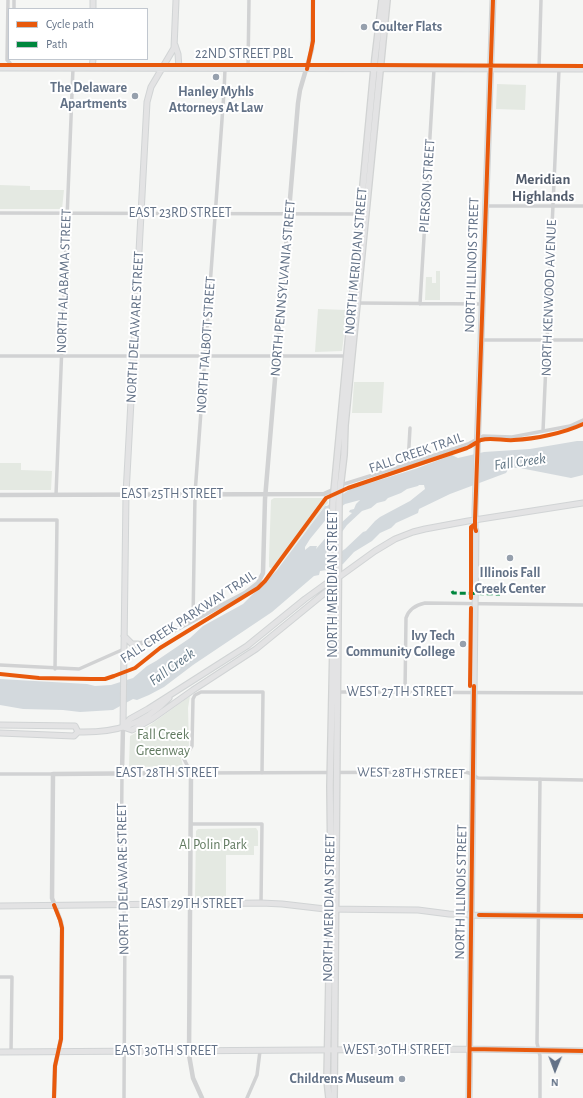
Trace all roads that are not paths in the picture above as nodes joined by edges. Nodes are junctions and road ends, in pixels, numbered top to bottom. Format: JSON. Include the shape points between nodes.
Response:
{"nodes":[{"id":1,"x":8,"y":0,"type":"edge"},
{"id":2,"x":176,"y":0,"type":"edge"},
{"id":3,"x":249,"y":0,"type":"edge"},
{"id":4,"x":313,"y":0,"type":"edge"},
{"id":5,"x":382,"y":0,"type":"edge"},
{"id":6,"x":387,"y":0,"type":"edge"},
{"id":7,"x":493,"y":0,"type":"edge"},
{"id":8,"x":541,"y":0,"type":"edge"},
{"id":9,"x":175,"y":44,"type":"junction"},
{"id":10,"x":13,"y":60,"type":"edge"},
{"id":11,"x":92,"y":60,"type":"edge"},
{"id":12,"x":10,"y":66,"type":"junction"},
{"id":13,"x":0,"y":68,"type":"edge"},
{"id":14,"x":73,"y":68,"type":"junction"},
{"id":15,"x":92,"y":68,"type":"junction"},
{"id":16,"x":179,"y":68,"type":"junction"},
{"id":17,"x":248,"y":68,"type":"junction"},
{"id":18,"x":163,"y":69,"type":"junction"},
{"id":19,"x":224,"y":69,"type":"junction"},
{"id":20,"x":307,"y":69,"type":"junction"},
{"id":21,"x":377,"y":69,"type":"junction"},
{"id":22,"x":434,"y":69,"type":"junction"},
{"id":23,"x":491,"y":69,"type":"junction"},
{"id":24,"x":539,"y":69,"type":"junction"},
{"id":25,"x":559,"y":69,"type":"junction"},
{"id":26,"x":583,"y":69,"type":"edge"},
{"id":27,"x":485,"y":206,"type":"junction"},
{"id":28,"x":553,"y":206,"type":"junction"},
{"id":29,"x":583,"y":206,"type":"edge"},
{"id":30,"x":0,"y":213,"type":"edge"},
{"id":31,"x":67,"y":213,"type":"junction"},
{"id":32,"x":141,"y":213,"type":"junction"},
{"id":33,"x":215,"y":213,"type":"junction"},
{"id":34,"x":289,"y":214,"type":"junction"},
{"id":35,"x":360,"y":214,"type":"junction"},
{"id":36,"x":357,"y":302,"type":"junction"},
{"id":37,"x":420,"y":304,"type":"junction"},
{"id":38,"x":482,"y":304,"type":"junction"},
{"id":39,"x":480,"y":340,"type":"junction"},
{"id":40,"x":547,"y":340,"type":"junction"},
{"id":41,"x":583,"y":340,"type":"edge"},
{"id":42,"x":0,"y":356,"type":"edge"},
{"id":43,"x":62,"y":356,"type":"junction"},
{"id":44,"x":133,"y":356,"type":"junction"},
{"id":45,"x":205,"y":356,"type":"junction"},
{"id":46,"x":277,"y":356,"type":"junction"},
{"id":47,"x":346,"y":356,"type":"junction"},
{"id":48,"x":583,"y":420,"type":"edge"},
{"id":49,"x":410,"y":428,"type":"dead end"},
{"id":50,"x":543,"y":431,"type":"junction"},
{"id":51,"x":476,"y":440,"type":"junction"},
{"id":52,"x":408,"y":464,"type":"junction"},
{"id":53,"x":341,"y":485,"type":"junction"},
{"id":54,"x":334,"y":490,"type":"junction"},
{"id":55,"x":56,"y":494,"type":"junction"},
{"id":56,"x":126,"y":494,"type":"junction"},
{"id":57,"x":195,"y":494,"type":"junction"},
{"id":58,"x":266,"y":494,"type":"junction"},
{"id":59,"x":0,"y":495,"type":"edge"},
{"id":60,"x":583,"y":499,"type":"edge"},
{"id":61,"x":583,"y":502,"type":"edge"},
{"id":62,"x":564,"y":505,"type":"junction"},
{"id":63,"x":0,"y":520,"type":"edge"},
{"id":64,"x":475,"y":520,"type":"junction"},
{"id":65,"x":332,"y":575,"type":"junction"},
{"id":66,"x":339,"y":577,"type":"junction"},
{"id":67,"x":332,"y":587,"type":"junction"},
{"id":68,"x":475,"y":603,"type":"junction"},
{"id":69,"x":583,"y":605,"type":"edge"},
{"id":70,"x":193,"y":621,"type":"junction"},
{"id":71,"x":124,"y":636,"type":"junction"},
{"id":72,"x":138,"y":644,"type":"junction"},
{"id":73,"x":124,"y":649,"type":"junction"},
{"id":74,"x":125,"y":662,"type":"junction"},
{"id":75,"x":0,"y":665,"type":"edge"},
{"id":76,"x":55,"y":668,"type":"junction"},
{"id":77,"x":338,"y":692,"type":"junction"},
{"id":78,"x":405,"y":692,"type":"junction"},
{"id":79,"x":474,"y":692,"type":"junction"},
{"id":80,"x":583,"y":693,"type":"edge"},
{"id":81,"x":0,"y":725,"type":"edge"},
{"id":82,"x":123,"y":727,"type":"junction"},
{"id":83,"x":78,"y":732,"type":"junction"},
{"id":84,"x":0,"y":733,"type":"edge"},
{"id":85,"x":334,"y":772,"type":"junction"},
{"id":86,"x":122,"y":773,"type":"junction"},
{"id":87,"x":191,"y":773,"type":"junction"},
{"id":88,"x":262,"y":773,"type":"junction"},
{"id":89,"x":0,"y":774,"type":"edge"},
{"id":90,"x":53,"y":774,"type":"junction"},
{"id":91,"x":473,"y":775,"type":"junction"},
{"id":92,"x":540,"y":779,"type":"junction"},
{"id":93,"x":583,"y":780,"type":"edge"},
{"id":94,"x":191,"y":824,"type":"junction"},
{"id":95,"x":261,"y":903,"type":"junction"},
{"id":96,"x":124,"y":904,"type":"junction"},
{"id":97,"x":191,"y":904,"type":"junction"},
{"id":98,"x":54,"y":905,"type":"junction"},
{"id":99,"x":0,"y":906,"type":"edge"},
{"id":100,"x":333,"y":909,"type":"junction"},
{"id":101,"x":471,"y":915,"type":"junction"},
{"id":102,"x":539,"y":916,"type":"junction"},
{"id":103,"x":583,"y":916,"type":"edge"},
{"id":104,"x":0,"y":977,"type":"edge"},
{"id":105,"x":470,"y":1049,"type":"junction"},
{"id":106,"x":331,"y":1050,"type":"junction"},
{"id":107,"x":538,"y":1050,"type":"junction"},
{"id":108,"x":59,"y":1051,"type":"junction"},
{"id":109,"x":124,"y":1051,"type":"junction"},
{"id":110,"x":188,"y":1051,"type":"junction"},
{"id":111,"x":260,"y":1051,"type":"junction"},
{"id":112,"x":583,"y":1051,"type":"edge"},
{"id":113,"x":0,"y":1052,"type":"edge"},
{"id":114,"x":11,"y":1052,"type":"junction"},
{"id":115,"x":54,"y":1098,"type":"edge"},
{"id":116,"x":124,"y":1098,"type":"edge"},
{"id":117,"x":202,"y":1098,"type":"edge"},
{"id":118,"x":247,"y":1098,"type":"edge"},
{"id":119,"x":328,"y":1098,"type":"edge"},
{"id":120,"x":334,"y":1098,"type":"edge"},
{"id":121,"x":469,"y":1098,"type":"edge"},
{"id":122,"x":540,"y":1098,"type":"edge"}],
"edges":[{"from":1,"to":12,"type":"street","via":[[7,60]]},
{"from":2,"to":9,"type":"main road","name":"NORTH DELAWARE STREET"},
{"from":3,"to":17,"type":"street"},
{"from":4,"to":20,"type":"street","name":"NORTH PENNSYLVANIA STREET","via":[[313,41]]},
{"from":5,"to":21,"type":"main road","name":"NORTH MERIDIAN STREET"},
{"from":6,"to":21,"type":"main road","name":"NORTH MERIDIAN STREET"},
{"from":7,"to":23,"type":"main road","name":"NORTH ILLINOIS STREET"},
{"from":8,"to":24,"type":"street"},
{"from":9,"to":16,"type":"main road"},
{"from":9,"to":18,"type":"main road","name":"NORTH DELAWARE STREET"},
{"from":10,"to":12,"type":"street"},
{"from":11,"to":15,"type":"main road"},
{"from":12,"to":13,"type":"main road"},
{"from":12,"to":14,"type":"main road"},
{"from":14,"to":15,"type":"main road"},
{"from":14,"to":31,"type":"street","name":"NORTH ALABAMA STREET"},
{"from":15,"to":18,"type":"main road"},
{"from":16,"to":18,"type":"main road"},
{"from":16,"to":19,"type":"main road"},
{"from":17,"to":19,"type":"main road"},
{"from":17,"to":20,"type":"main road"},
{"from":18,"to":32,"type":"main road","name":"NORTH DELAWARE STREET","via":[[151,87],[147,102]]},
{"from":19,"to":33,"type":"street","name":"NORTH TALBOTT STREET"},
{"from":20,"to":21,"type":"main road"},
{"from":20,"to":34,"type":"street","name":"NORTH PENNSYLVANIA STREET","via":[[299,95]]},
{"from":21,"to":22,"type":"main road"},
{"from":21,"to":35,"type":"main road","name":"NORTH MERIDIAN STREET"},
{"from":21,"to":36,"type":"main road","name":"NORTH MERIDIAN STREET"},
{"from":22,"to":23,"type":"main road"},
{"from":22,"to":37,"type":"street","name":"PIERSON STREET"},
{"from":23,"to":24,"type":"main road"},
{"from":23,"to":27,"type":"main road","name":"NORTH ILLINOIS STREET"},
{"from":24,"to":25,"type":"main road"},
{"from":25,"to":26,"type":"main road"},
{"from":25,"to":28,"type":"street","name":"NORTH KENWOOD AVENUE"},
{"from":27,"to":28,"type":"street"},
{"from":27,"to":38,"type":"main road","name":"NORTH ILLINOIS STREET"},
{"from":28,"to":29,"type":"street"},
{"from":28,"to":40,"type":"street","name":"NORTH KENWOOD AVENUE"},
{"from":30,"to":31,"type":"street","name":"EAST 23RD STREET"},
{"from":31,"to":32,"type":"street","name":"EAST 23RD STREET"},
{"from":31,"to":43,"type":"street","name":"NORTH ALABAMA STREET"},
{"from":32,"to":33,"type":"street","name":"EAST 23RD STREET"},
{"from":32,"to":44,"type":"main road","name":"NORTH DELAWARE STREET"},
{"from":33,"to":34,"type":"street","name":"EAST 23RD STREET"},
{"from":33,"to":45,"type":"street","name":"NORTH TALBOTT STREET"},
{"from":34,"to":35,"type":"street","name":"EAST 23RD STREET"},
{"from":34,"to":46,"type":"street","name":"NORTH PENNSYLVANIA STREET"},
{"from":35,"to":47,"type":"main road","name":"NORTH MERIDIAN STREET"},
{"from":36,"to":37,"type":"street"},
{"from":36,"to":53,"type":"main road","name":"NORTH MERIDIAN STREET"},
{"from":37,"to":38,"type":"street"},
{"from":38,"to":39,"type":"main road","name":"NORTH ILLINOIS STREET"},
{"from":39,"to":40,"type":"street"},
{"from":39,"to":51,"type":"main road","name":"NORTH ILLINOIS STREET"},
{"from":40,"to":41,"type":"street"},
{"from":40,"to":50,"type":"street","name":"NORTH KENWOOD AVENUE"},
{"from":42,"to":43,"type":"street"},
{"from":43,"to":44,"type":"street"},
{"from":43,"to":55,"type":"street","name":"NORTH ALABAMA STREET"},
{"from":44,"to":45,"type":"street"},
{"from":44,"to":56,"type":"main road","name":"NORTH DELAWARE STREET"},
{"from":45,"to":46,"type":"street"},
{"from":45,"to":57,"type":"street","name":"NORTH TALBOTT STREET"},
{"from":46,"to":47,"type":"street"},
{"from":46,"to":58,"type":"street","name":"NORTH PENNSYLVANIA STREET"},
{"from":47,"to":54,"type":"main road","name":"NORTH MERIDIAN STREET"},
{"from":48,"to":50,"type":"street","via":[[570,426]]},
{"from":49,"to":52,"type":"street"},
{"from":50,"to":51,"type":"street","via":[[512,437],[483,436]]},
{"from":51,"to":52,"type":"street"},
{"from":51,"to":64,"type":"main road","name":"NORTH ILLINOIS STREET"},
{"from":52,"to":53,"type":"street"},
{"from":53,"to":54,"type":"street","name":"EAST 25TH STREET"},
{"from":53,"to":66,"type":"main road","name":"NORTH MERIDIAN STREET"},
{"from":54,"to":58,"type":"street","name":"EAST 25TH STREET","via":[[326,494]]},
{"from":54,"to":65,"type":"main road","name":"NORTH MERIDIAN STREET"},
{"from":55,"to":56,"type":"street","name":"EAST 25TH STREET"},
{"from":55,"to":59,"type":"street","name":"EAST 25TH STREET"},
{"from":56,"to":57,"type":"street","name":"EAST 25TH STREET"},
{"from":56,"to":71,"type":"main road","name":"NORTH DELAWARE STREET"},
{"from":57,"to":58,"type":"street","name":"EAST 25TH STREET"},
{"from":57,"to":70,"type":"street","name":"NORTH TALBOTT STREET"},
{"from":58,"to":70,"type":"street","name":"NORTH PENNSYLVANIA STREET","via":[[262,578],[245,593]]},
{"from":60,"to":62,"type":"main road"},
{"from":61,"to":62,"type":"main road"},
{"from":62,"to":64,"type":"main road"},
{"from":63,"to":76,"type":"street","via":[[57,520]]},
{"from":64,"to":66,"type":"main road","via":[[425,528],[395,539]]},
{"from":64,"to":68,"type":"main road","name":"NORTH ILLINOIS STREET"},
{"from":65,"to":66,"type":"main road"},
{"from":65,"to":67,"type":"main road","name":"NORTH MERIDIAN STREET"},
{"from":65,"to":82,"type":"main road","via":[[254,641],[130,719]]},
{"from":66,"to":67,"type":"main road"},
{"from":66,"to":77,"type":"main road","name":"NORTH MERIDIAN STREET"},
{"from":67,"to":82,"type":"main road","via":[[256,649],[152,719],[132,730]]},
{"from":67,"to":85,"type":"main road","name":"NORTH MERIDIAN STREET"},
{"from":68,"to":69,"type":"street"},
{"from":68,"to":78,"type":"street","via":[[425,603],[410,610],[406,624]]},
{"from":68,"to":79,"type":"main road","name":"NORTH ILLINOIS STREET"},
{"from":70,"to":72,"type":"street","via":[[162,637]]},
{"from":71,"to":72,"type":"main road","via":[[133,645]]},
{"from":71,"to":73,"type":"main road","name":"NORTH DELAWARE STREET"},
{"from":72,"to":74,"type":"street","via":[[132,648]]},
{"from":73,"to":74,"type":"main road","name":"NORTH DELAWARE STREET"},
{"from":73,"to":76,"type":"street","via":[[79,669]]},
{"from":74,"to":82,"type":"main road","name":"NORTH DELAWARE STREET"},
{"from":75,"to":76,"type":"street"},
{"from":77,"to":78,"type":"street","name":"WEST 27TH STREET"},
{"from":77,"to":85,"type":"main road","name":"NORTH MERIDIAN STREET"},
{"from":78,"to":79,"type":"street","name":"WEST 27TH STREET"},
{"from":79,"to":80,"type":"street","name":"WEST 27TH STREET"},
{"from":79,"to":91,"type":"main road","name":"NORTH ILLINOIS STREET"},
{"from":81,"to":83,"type":"main road","via":[[75,726]]},
{"from":82,"to":83,"type":"main road","via":[[101,732]]},
{"from":82,"to":86,"type":"street","name":"NORTH DELAWARE STREET"},
{"from":83,"to":84,"type":"main road","via":[[74,736]]},
{"from":85,"to":88,"type":"street","name":"EAST 28TH STREET"},
{"from":85,"to":91,"type":"street","name":"WEST 28TH STREET","via":[[465,772]]},
{"from":85,"to":100,"type":"main road","name":"NORTH MERIDIAN STREET"},
{"from":86,"to":87,"type":"street","name":"EAST 28TH STREET"},
{"from":86,"to":90,"type":"street","name":"EAST 28TH STREET"},
{"from":86,"to":96,"type":"street","name":"NORTH DELAWARE STREET","via":[[121,887]]},
{"from":87,"to":88,"type":"street","name":"EAST 28TH STREET"},
{"from":87,"to":88,"type":"street","via":[[184,759],[192,746],[193,700],[196,694],[263,692]]},
{"from":87,"to":94,"type":"street"},
{"from":89,"to":90,"type":"street","name":"EAST 28TH STREET"},
{"from":90,"to":98,"type":"street"},
{"from":91,"to":92,"type":"street","name":"WEST 28TH STREET","via":[[480,778]]},
{"from":91,"to":101,"type":"main road","name":"NORTH ILLINOIS STREET"},
{"from":92,"to":93,"type":"street","name":"WEST 28TH STREET"},
{"from":92,"to":102,"type":"street"},
{"from":94,"to":95,"type":"street","via":[[262,824]]},
{"from":94,"to":97,"type":"street"},
{"from":95,"to":97,"type":"main road","name":"EAST 29TH STREET"},
{"from":95,"to":100,"type":"main road","name":"EAST 29TH STREET"},
{"from":96,"to":97,"type":"main road","name":"EAST 29TH STREET"},
{"from":96,"to":98,"type":"main road","name":"EAST 29TH STREET"},
{"from":96,"to":109,"type":"street","name":"NORTH DELAWARE STREET"},
{"from":97,"to":110,"type":"street"},
{"from":98,"to":99,"type":"main road","name":"EAST 29TH STREET"},
{"from":98,"to":108,"type":"street","via":[[62,928]]},
{"from":100,"to":101,"type":"main road","name":"EAST 29TH STREET","via":[[418,910]]},
{"from":100,"to":106,"type":"main road","name":"NORTH MERIDIAN STREET"},
{"from":101,"to":102,"type":"main road","name":"EAST 29TH STREET"},
{"from":101,"to":105,"type":"main road","name":"NORTH ILLINOIS STREET"},
{"from":102,"to":103,"type":"main road","name":"EAST 29TH STREET"},
{"from":102,"to":107,"type":"street"},
{"from":104,"to":114,"type":"street","via":[[12,977]]},
{"from":105,"to":106,"type":"main road","name":"WEST 30TH STREET"},
{"from":105,"to":107,"type":"main road","name":"WEST 30TH STREET"},
{"from":105,"to":121,"type":"main road","name":"NORTH ILLINOIS STREET"},
{"from":106,"to":111,"type":"main road","name":"EAST 30TH STREET"},
{"from":106,"to":119,"type":"main road","name":"NORTH MERIDIAN STREET"},
{"from":106,"to":120,"type":"main road","name":"NORTH MERIDIAN STREET"},
{"from":107,"to":112,"type":"main road","name":"WEST 30TH STREET"},
{"from":107,"to":122,"type":"street"},
{"from":108,"to":109,"type":"main road","name":"EAST 30TH STREET"},
{"from":108,"to":114,"type":"main road","name":"EAST 30TH STREET"},
{"from":108,"to":115,"type":"street","via":[[55,1066]]},
{"from":109,"to":110,"type":"main road","name":"EAST 30TH STREET"},
{"from":109,"to":116,"type":"street","name":"NORTH DELAWARE STREET"},
{"from":110,"to":111,"type":"main road","name":"EAST 30TH STREET"},
{"from":110,"to":117,"type":"street","via":[[193,1078]]},
{"from":111,"to":118,"type":"street","via":[[257,1075]]},
{"from":113,"to":114,"type":"main road","name":"EAST 30TH STREET"}]}
